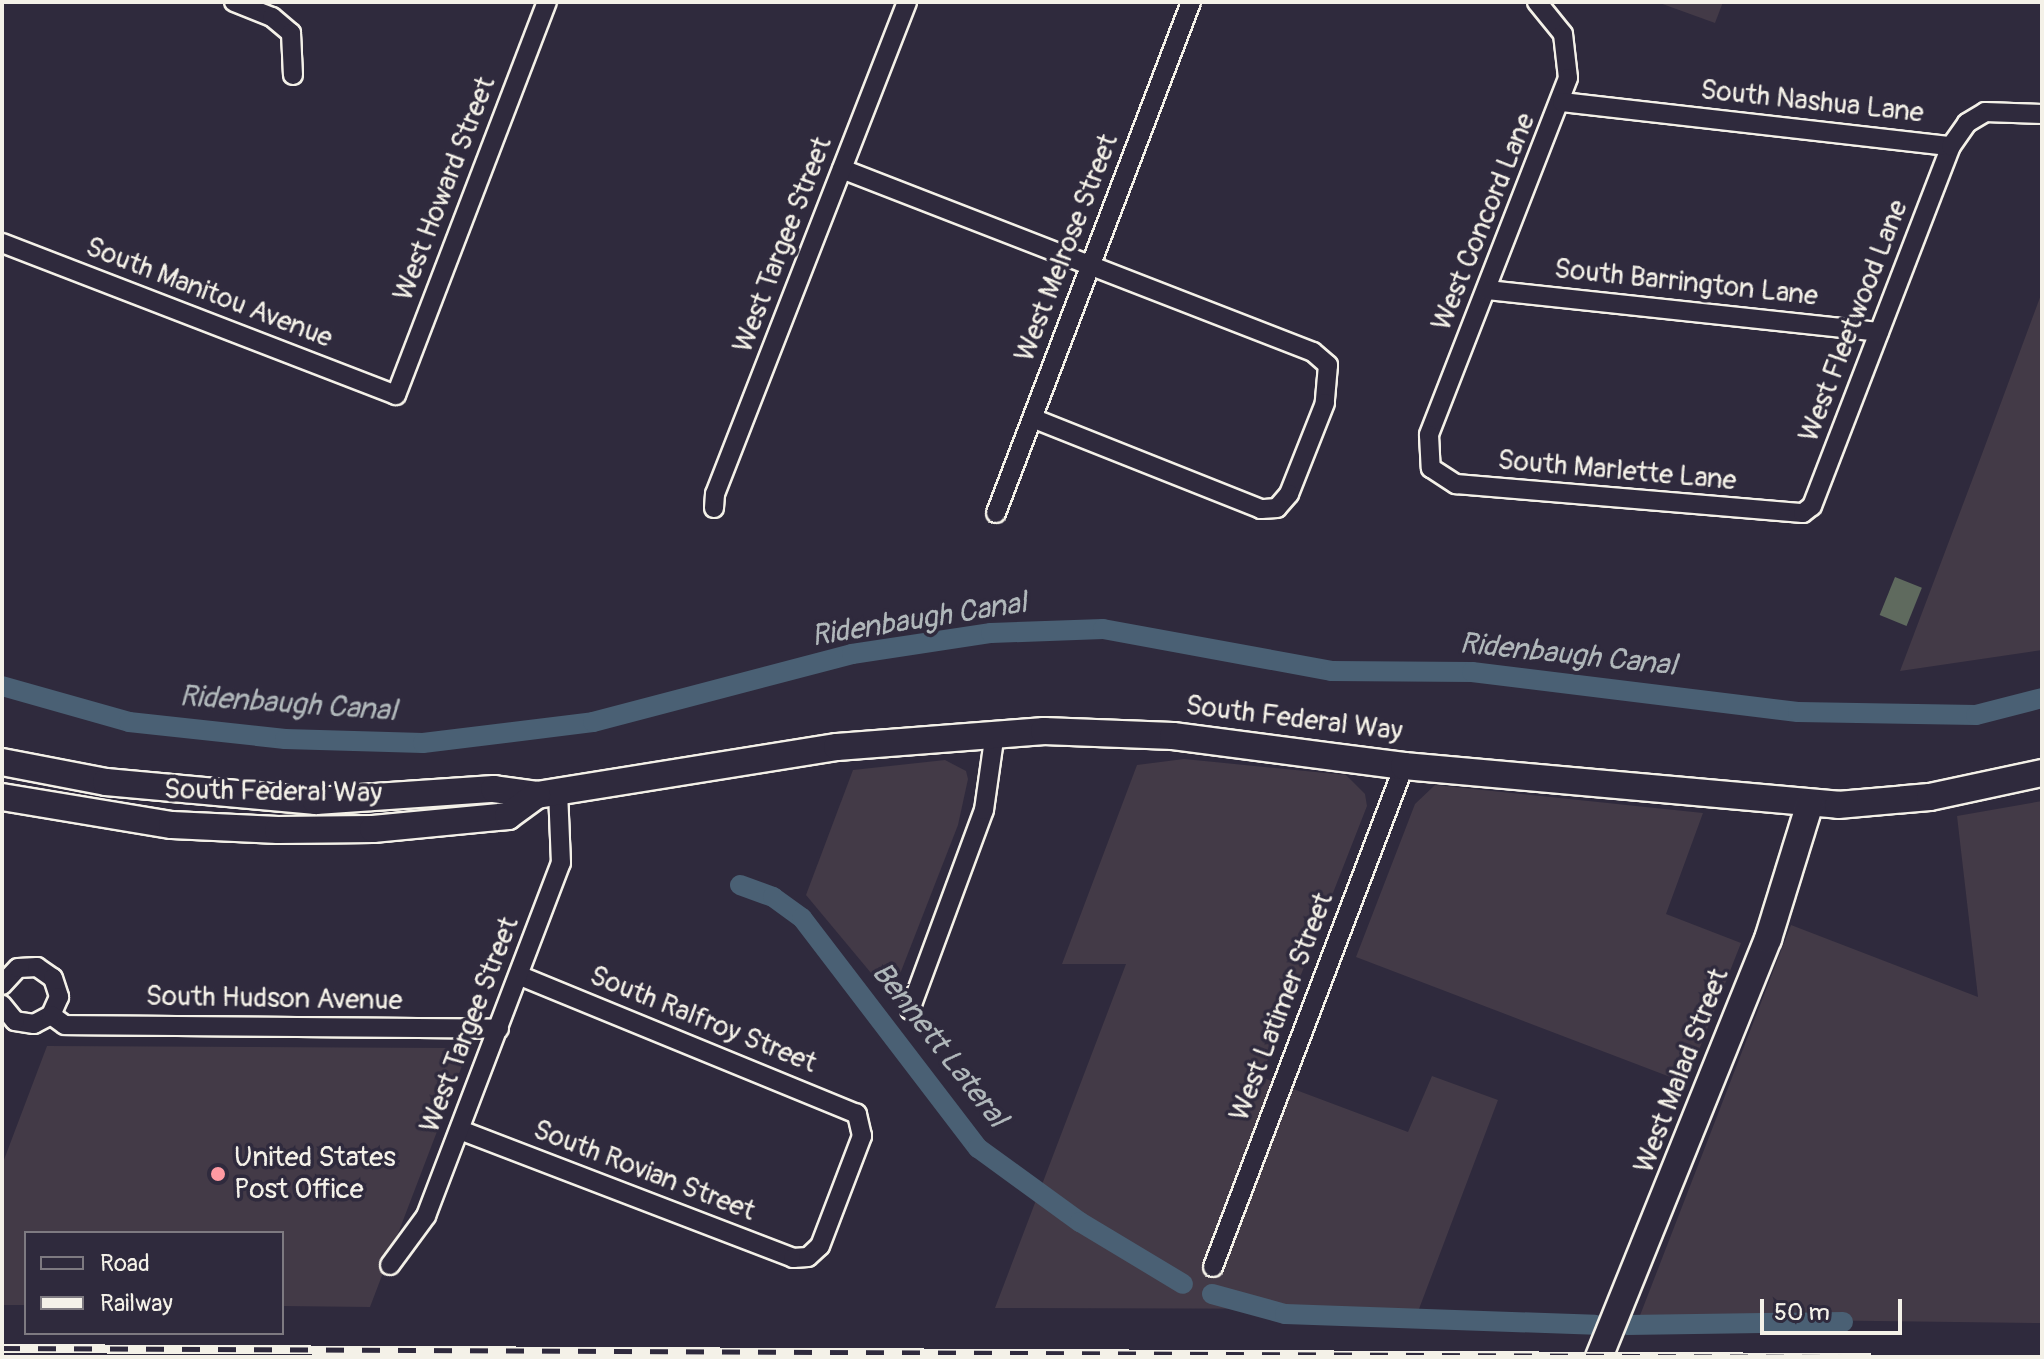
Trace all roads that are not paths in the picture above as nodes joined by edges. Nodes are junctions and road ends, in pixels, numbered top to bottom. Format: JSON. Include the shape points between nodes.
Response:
{"nodes":[{"id":1,"x":234,"y":2,"type":"edge"},
{"id":2,"x":547,"y":2,"type":"edge"},
{"id":3,"x":907,"y":2,"type":"edge"},
{"id":4,"x":1191,"y":2,"type":"edge"},
{"id":5,"x":1537,"y":2,"type":"edge"},
{"id":6,"x":293,"y":75,"type":"dead end"},
{"id":7,"x":1562,"y":102,"type":"junction"},
{"id":8,"x":2042,"y":114,"type":"edge"},
{"id":9,"x":1951,"y":146,"type":"junction"},
{"id":10,"x":842,"y":169,"type":"junction"},
{"id":11,"x":2,"y":243,"type":"edge"},
{"id":12,"x":1091,"y":265,"type":"junction"},
{"id":13,"x":1487,"y":290,"type":"junction"},
{"id":14,"x":1879,"y":332,"type":"junction"},
{"id":15,"x":396,"y":395,"type":"joint"},
{"id":16,"x":1032,"y":418,"type":"junction"},
{"id":17,"x":1431,"y":468,"type":"joint"},
{"id":18,"x":714,"y":508,"type":"dead end"},
{"id":19,"x":996,"y":513,"type":"dead end"},
{"id":20,"x":1803,"y":513,"type":"joint"},
{"id":21,"x":995,"y":733,"type":"junction"},
{"id":22,"x":2,"y":762,"type":"edge"},
{"id":23,"x":1404,"y":766,"type":"junction"},
{"id":24,"x":2042,"y":773,"type":"edge"},
{"id":25,"x":548,"y":794,"type":"junction"},
{"id":26,"x":2,"y":797,"type":"edge"},
{"id":27,"x":1810,"y":803,"type":"junction"},
{"id":28,"x":520,"y":976,"type":"junction"},
{"id":29,"x":2,"y":985,"type":"edge"},
{"id":30,"x":2,"y":1005,"type":"edge"},
{"id":31,"x":910,"y":1010,"type":"dead end"},
{"id":32,"x":51,"y":1015,"type":"junction"},
{"id":33,"x":499,"y":1029,"type":"junction"},
{"id":34,"x":460,"y":1130,"type":"junction"},
{"id":35,"x":808,"y":1257,"type":"joint"},
{"id":36,"x":390,"y":1265,"type":"dead end"},
{"id":37,"x":1213,"y":1267,"type":"dead end"},
{"id":38,"x":1599,"y":1357,"type":"edge"}],
"edges":[{"from":1,"to":6,"type":"street","via":[[272,17],[291,33]]},
{"from":2,"to":15,"type":"street","name":"West Howard Street"},
{"from":3,"to":10,"type":"street","name":"West Targee Street"},
{"from":4,"to":12,"type":"street","name":"West Melrose Street"},
{"from":5,"to":7,"type":"street","name":"West Concord Lane","via":[[1563,34],[1568,78]]},
{"from":7,"to":9,"type":"street","name":"South Nashua Lane"},
{"from":7,"to":13,"type":"street","name":"West Concord Lane"},
{"from":8,"to":9,"type":"street","name":"South Nashua Lane","via":[[1985,112],[1967,123]]},
{"from":9,"to":14,"type":"street","name":"West Fleetwood Lane"},
{"from":10,"to":12,"type":"street"},
{"from":10,"to":18,"type":"street","name":"West Targee Street","via":[[715,494]]},
{"from":11,"to":15,"type":"street","name":"South Manitou Avenue"},
{"from":12,"to":16,"type":"street","name":"West Melrose Street"},
{"from":12,"to":16,"type":"street","via":[[1313,352],[1328,365],[1325,403],[1289,494],[1277,508],[1261,509]]},
{"from":13,"to":14,"type":"street","name":"South Barrington Lane"},
{"from":13,"to":17,"type":"street","name":"West Concord Lane","via":[[1429,435]]},
{"from":14,"to":20,"type":"street","name":"West Fleetwood Lane","via":[[1812,506]]},
{"from":16,"to":19,"type":"street","name":"West Melrose Street"},
{"from":17,"to":20,"type":"street","name":"South Marlette Lane","via":[[1456,484]]},
{"from":21,"to":23,"type":"main road","name":"South Federal Way","via":[[1173,736]]},
{"from":21,"to":25,"type":"main road","name":"South Federal Way","via":[[797,752]]},
{"from":21,"to":31,"type":"street","via":[[987,801]]},
{"from":22,"to":25,"type":"main road","name":"South Federal Way","via":[[236,798],[366,801],[494,789]]},
{"from":23,"to":27,"type":"main road","name":"South Federal Way"},
{"from":23,"to":37,"type":"street","name":"West Latimer Street"},
{"from":24,"to":27,"type":"main road","name":"South Federal Way","via":[[1930,797]]},
{"from":25,"to":26,"type":"main road","name":"South Federal Way","via":[[508,816],[373,829],[278,830],[172,825]]},
{"from":25,"to":28,"type":"street","name":"West Targee Street","via":[[561,863]]},
{"from":27,"to":38,"type":"main road","name":"West Malad Street","via":[[1735,1024]]},
{"from":28,"to":33,"type":"street","name":"West Targee Street"},
{"from":28,"to":35,"type":"street","name":"South Ralfroy Street","via":[[851,1109],[861,1120],[862,1136],[820,1246]]},
{"from":29,"to":32,"type":"street","via":[[18,968],[46,971],[59,997]]},
{"from":30,"to":32,"type":"street","name":"South Hudson Avenue","via":[[23,1024]]},
{"from":32,"to":33,"type":"street","name":"South Hudson Avenue","via":[[65,1025]]},
{"from":33,"to":34,"type":"street","name":"West Targee Street"},
{"from":34,"to":35,"type":"street","name":"South Rovian Street","via":[[793,1258]]},
{"from":34,"to":36,"type":"street","name":"West Targee Street","via":[[426,1216]]}]}
